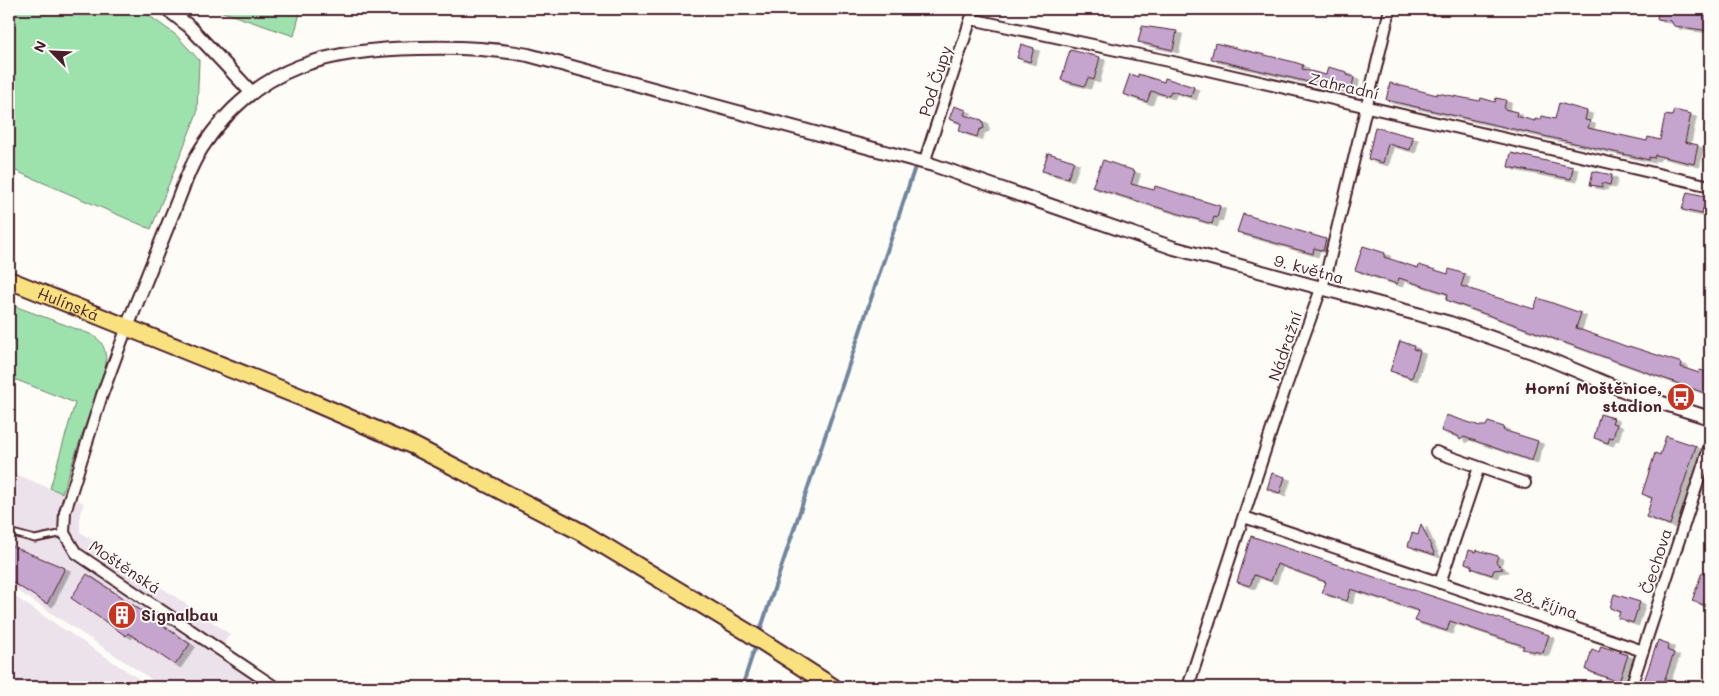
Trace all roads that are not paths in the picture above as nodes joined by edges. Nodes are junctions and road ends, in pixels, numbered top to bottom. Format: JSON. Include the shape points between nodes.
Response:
{"nodes":[{"id":1,"x":167,"y":9,"type":"edge"},
{"id":2,"x":1390,"y":9,"type":"edge"},
{"id":3,"x":972,"y":14,"type":"edge"},
{"id":4,"x":252,"y":93,"type":"junction"},
{"id":5,"x":1367,"y":107,"type":"junction"},
{"id":6,"x":924,"y":162,"type":"junction"},
{"id":7,"x":1710,"y":186,"type":"edge"},
{"id":8,"x":9,"y":280,"type":"edge"},
{"id":9,"x":1322,"y":289,"type":"junction"},
{"id":10,"x":127,"y":327,"type":"junction"},
{"id":11,"x":1710,"y":418,"type":"edge"},
{"id":12,"x":1710,"y":445,"type":"edge"},
{"id":13,"x":1436,"y":452,"type":"dead end"},
{"id":14,"x":1479,"y":467,"type":"junction"},
{"id":15,"x":1525,"y":483,"type":"dead end"},
{"id":16,"x":1244,"y":517,"type":"junction"},
{"id":17,"x":9,"y":532,"type":"edge"},
{"id":18,"x":64,"y":533,"type":"junction"},
{"id":19,"x":1440,"y":583,"type":"junction"},
{"id":20,"x":1642,"y":651,"type":"junction"},
{"id":21,"x":275,"y":687,"type":"edge"},
{"id":22,"x":833,"y":687,"type":"edge"},
{"id":23,"x":1188,"y":687,"type":"edge"},
{"id":24,"x":1631,"y":687,"type":"edge"}],
"edges":[{"from":1,"to":4,"type":"street","via":[[190,27]]},
{"from":2,"to":5,"type":"street","name":"Nádražní"},
{"from":3,"to":5,"type":"street","name":"Zahradní"},
{"from":3,"to":6,"type":"street","name":"Pod Čupy"},
{"from":4,"to":6,"type":"street","name":"9. května","via":[[309,61],[346,53],[444,47],[504,51]]},
{"from":4,"to":10,"type":"street","name":"9. května","via":[[215,129],[194,161]]},
{"from":5,"to":7,"type":"street","name":"Zahradní"},
{"from":5,"to":9,"type":"street","name":"Nádražní"},
{"from":6,"to":9,"type":"street","name":"9. května","via":[[1142,238]]},
{"from":8,"to":10,"type":"main road","name":"Hulínská"},
{"from":9,"to":11,"type":"street","name":"9. května","via":[[1472,330],[1627,392]]},
{"from":9,"to":16,"type":"street","name":"Nádražní","via":[[1284,392]]},
{"from":10,"to":18,"type":"street","via":[[83,455],[66,512]]},
{"from":10,"to":22,"type":"main road","name":"Hulínská","via":[[414,446],[583,533]]},
{"from":12,"to":20,"type":"street","name":"Čechova"},
{"from":13,"to":14,"type":"street"},
{"from":14,"to":15,"type":"street"},
{"from":14,"to":19,"type":"street"},
{"from":16,"to":19,"type":"street","name":"28. října"},
{"from":16,"to":23,"type":"street","name":"Nádražní"},
{"from":17,"to":18,"type":"lane","via":[[34,540]]},
{"from":18,"to":21,"type":"street","name":"Moštěnská","via":[[76,553]]},
{"from":19,"to":20,"type":"street","name":"28. října"},
{"from":20,"to":24,"type":"street","name":"Čechova"}]}
